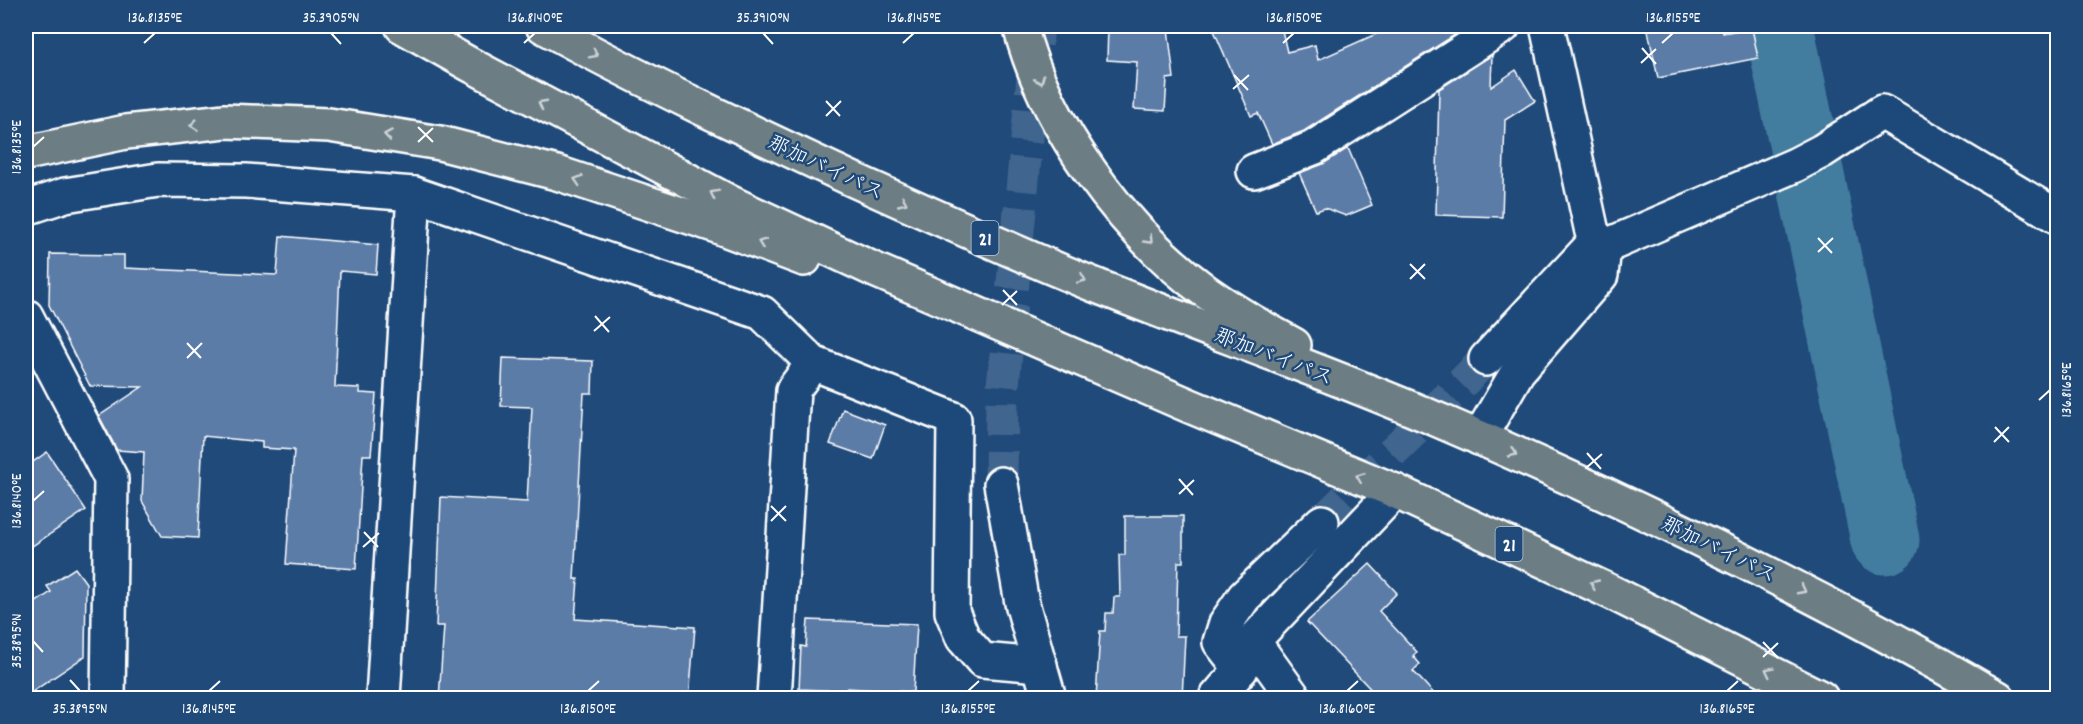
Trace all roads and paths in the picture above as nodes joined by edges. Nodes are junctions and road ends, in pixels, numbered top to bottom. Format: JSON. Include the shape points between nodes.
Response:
{"nodes":[{"id":1,"x":402,"y":26,"type":"edge"},
{"id":2,"x":543,"y":26,"type":"edge"},
{"id":3,"x":1020,"y":26,"type":"edge"},
{"id":4,"x":1503,"y":26,"type":"edge"},
{"id":5,"x":1547,"y":26,"type":"edge"},
{"id":6,"x":26,"y":153,"type":"edge"},
{"id":7,"x":1254,"y":171,"type":"dead end"},
{"id":8,"x":414,"y":194,"type":"junction"},
{"id":9,"x":26,"y":208,"type":"edge"},
{"id":10,"x":2058,"y":217,"type":"edge"},
{"id":11,"x":1601,"y":243,"type":"junction"},
{"id":12,"x":26,"y":316,"type":"edge"},
{"id":13,"x":1486,"y":359,"type":"tunnel mouth"},
{"id":14,"x":813,"y":363,"type":"junction"},
{"id":15,"x":1190,"y":406,"type":"junction"},
{"id":16,"x":1440,"y":421,"type":"junction"},
{"id":17,"x":1479,"y":438,"type":"junction"},
{"id":18,"x":1001,"y":484,"type":"tunnel mouth"},
{"id":19,"x":1395,"y":491,"type":"junction"},
{"id":20,"x":1322,"y":522,"type":"tunnel mouth"},
{"id":21,"x":1247,"y":655,"type":"junction"},
{"id":22,"x":1040,"y":665,"type":"junction"},
{"id":23,"x":108,"y":699,"type":"edge"},
{"id":24,"x":383,"y":699,"type":"edge"},
{"id":25,"x":774,"y":699,"type":"edge"},
{"id":26,"x":1049,"y":699,"type":"edge"},
{"id":27,"x":1216,"y":699,"type":"edge"},
{"id":28,"x":1294,"y":699,"type":"edge"},
{"id":29,"x":1821,"y":699,"type":"edge"},
{"id":30,"x":1998,"y":699,"type":"edge"}],
"edges":[{"from":15,"to":1,"type":"highway","number":"21","one_way":true,"via":[[874,270],[731,203]]},
{"from":2,"to":16,"type":"highway","name":"那加バイパス","number":"21","one_way":true,"via":[[747,130],[911,206],[1093,284]]},
{"from":3,"to":16,"type":"highway","one_way":true,"via":[[1047,98],[1078,155],[1114,204],[1157,249],[1204,290],[1268,331]]},
{"from":4,"to":7,"type":"street","via":[[1313,148]]},
{"from":5,"to":11,"type":"street","via":[[1592,232]]},
{"from":15,"to":6,"type":"highway","one_way":true,"via":[[714,225],[556,173],[440,143],[328,125],[225,121],[126,132]]},
{"from":8,"to":9,"type":"street","via":[[246,181],[158,180],[65,195]]},
{"from":8,"to":14,"type":"street","via":[[762,313]]},
{"from":8,"to":24,"type":"street"},
{"from":10,"to":11,"type":"street","via":[[1882,112],[1808,158]]},
{"from":11,"to":13,"type":"street"},
{"from":11,"to":17,"type":"street","via":[[1601,274],[1518,371]]},
{"from":12,"to":23,"type":"street","via":[[111,479]]},
{"from":14,"to":22,"type":"street","via":[[954,419],[952,612],[963,638],[982,660]]},
{"from":14,"to":25,"type":"street","via":[[793,390]]},
{"from":19,"to":15,"type":"highway","number":"21","one_way":true},
{"from":16,"to":17,"type":"highway","name":"那加バイパス","number":"21"},
{"from":17,"to":30,"type":"highway","name":"那加バイパス","number":"21","one_way":true,"via":[[1779,578]]},
{"from":18,"to":22,"type":"street","via":[[1022,603]]},
{"from":19,"to":21,"type":"street"},
{"from":29,"to":19,"type":"highway","number":"21","one_way":true,"via":[[1613,593]]},
{"from":20,"to":21,"type":"street","via":[[1244,597],[1226,623],[1220,642]]},
{"from":21,"to":27,"type":"street"},
{"from":21,"to":28,"type":"street"},
{"from":22,"to":26,"type":"street"}]}
